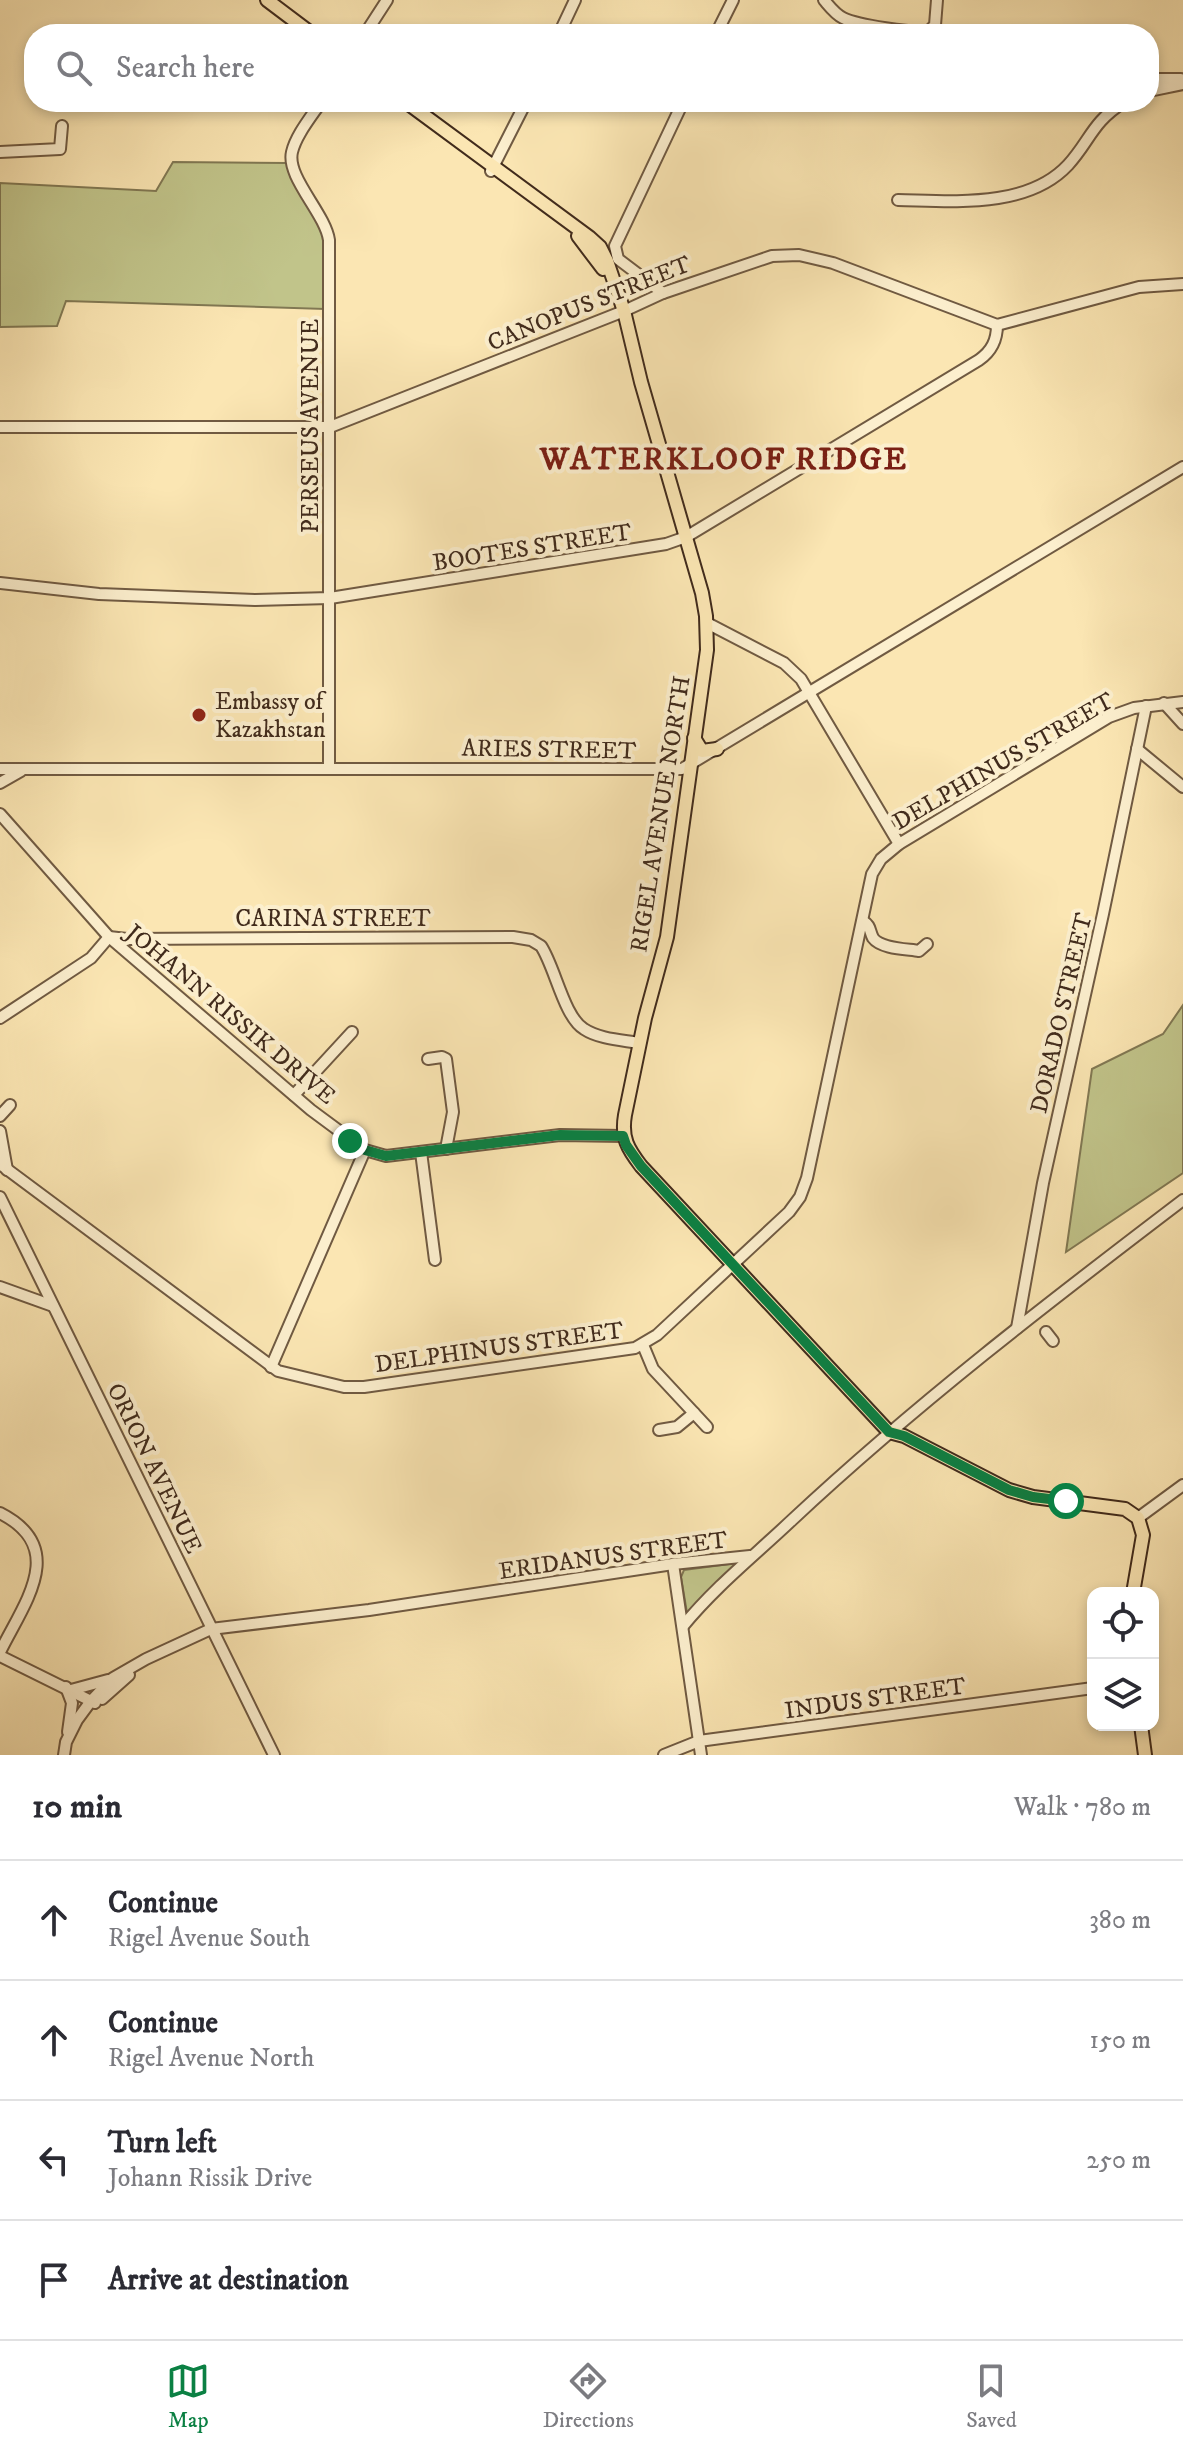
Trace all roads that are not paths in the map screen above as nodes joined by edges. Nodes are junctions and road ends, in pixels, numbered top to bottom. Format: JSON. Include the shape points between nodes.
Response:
{"nodes":[{"id":1,"x":257,"y":0,"type":"edge"},
{"id":2,"x":267,"y":0,"type":"edge"},
{"id":3,"x":387,"y":0,"type":"edge"},
{"id":4,"x":575,"y":0,"type":"edge"},
{"id":5,"x":733,"y":0,"type":"edge"},
{"id":6,"x":824,"y":0,"type":"edge"},
{"id":7,"x":937,"y":0,"type":"edge"},
{"id":8,"x":289,"y":24,"type":"edge"},
{"id":9,"x":299,"y":24,"type":"edge"},
{"id":10,"x":371,"y":24,"type":"edge"},
{"id":11,"x":564,"y":24,"type":"edge"},
{"id":12,"x":721,"y":24,"type":"edge"},
{"id":13,"x":868,"y":24,"type":"edge"},
{"id":14,"x":934,"y":24,"type":"edge"},
{"id":15,"x":1159,"y":80,"type":"edge"},
{"id":16,"x":1183,"y":82,"type":"edge"},
{"id":17,"x":1159,"y":88,"type":"edge"},
{"id":18,"x":314,"y":112,"type":"edge"},
{"id":19,"x":410,"y":112,"type":"edge"},
{"id":20,"x":419,"y":112,"type":"edge"},
{"id":21,"x":521,"y":112,"type":"edge"},
{"id":22,"x":678,"y":112,"type":"edge"},
{"id":23,"x":1112,"y":112,"type":"edge"},
{"id":24,"x":62,"y":126,"type":"dead end"},
{"id":25,"x":0,"y":152,"type":"edge"},
{"id":26,"x":492,"y":169,"type":"junction"},
{"id":27,"x":898,"y":200,"type":"dead end"},
{"id":28,"x":1183,"y":284,"type":"edge"},
{"id":29,"x":663,"y":293,"type":"junction"},
{"id":30,"x":621,"y":312,"type":"junction"},
{"id":31,"x":997,"y":325,"type":"junction"},
{"id":32,"x":0,"y":427,"type":"edge"},
{"id":33,"x":330,"y":427,"type":"junction"},
{"id":34,"x":1183,"y":467,"type":"edge"},
{"id":35,"x":686,"y":537,"type":"junction"},
{"id":36,"x":0,"y":583,"type":"edge"},
{"id":37,"x":330,"y":598,"type":"junction"},
{"id":38,"x":707,"y":623,"type":"junction"},
{"id":39,"x":809,"y":693,"type":"junction"},
{"id":40,"x":1183,"y":702,"type":"edge"},
{"id":41,"x":1164,"y":703,"type":"junction"},
{"id":42,"x":1146,"y":706,"type":"junction"},
{"id":43,"x":1183,"y":724,"type":"edge"},
{"id":44,"x":694,"y":738,"type":"junction"},
{"id":45,"x":717,"y":749,"type":"junction"},
{"id":46,"x":1137,"y":749,"type":"junction"},
{"id":47,"x":690,"y":766,"type":"junction"},
{"id":48,"x":329,"y":767,"type":"junction"},
{"id":49,"x":0,"y":769,"type":"edge"},
{"id":50,"x":23,"y":770,"type":"junction"},
{"id":51,"x":0,"y":783,"type":"edge"},
{"id":52,"x":1183,"y":787,"type":"edge"},
{"id":53,"x":0,"y":814,"type":"edge"},
{"id":54,"x":899,"y":844,"type":"junction"},
{"id":55,"x":863,"y":921,"type":"junction"},
{"id":56,"x":109,"y":937,"type":"junction"},
{"id":57,"x":927,"y":944,"type":"dead end"},
{"id":58,"x":0,"y":1018,"type":"edge"},
{"id":59,"x":352,"y":1032,"type":"dead end"},
{"id":60,"x":639,"y":1043,"type":"junction"},
{"id":61,"x":428,"y":1059,"type":"dead end"},
{"id":62,"x":294,"y":1095,"type":"junction"},
{"id":63,"x":10,"y":1105,"type":"dead end"},
{"id":64,"x":0,"y":1116,"type":"edge"},
{"id":65,"x":0,"y":1131,"type":"edge"},
{"id":66,"x":623,"y":1136,"type":"junction"},
{"id":67,"x":446,"y":1149,"type":"junction"},
{"id":68,"x":365,"y":1150,"type":"junction"},
{"id":69,"x":421,"y":1152,"type":"junction"},
{"id":70,"x":3,"y":1167,"type":"edge"},
{"id":71,"x":0,"y":1197,"type":"edge"},
{"id":72,"x":1183,"y":1200,"type":"edge"},
{"id":73,"x":435,"y":1260,"type":"dead end"},
{"id":74,"x":734,"y":1264,"type":"junction"},
{"id":75,"x":0,"y":1287,"type":"edge"},
{"id":76,"x":53,"y":1306,"type":"junction"},
{"id":77,"x":1017,"y":1330,"type":"junction"},
{"id":78,"x":643,"y":1345,"type":"junction"},
{"id":79,"x":271,"y":1367,"type":"junction"},
{"id":80,"x":694,"y":1413,"type":"junction"},
{"id":81,"x":707,"y":1427,"type":"dead end"},
{"id":82,"x":659,"y":1430,"type":"dead end"},
{"id":83,"x":889,"y":1432,"type":"junction"},
{"id":84,"x":1183,"y":1485,"type":"edge"},
{"id":85,"x":0,"y":1513,"type":"edge"},
{"id":86,"x":1138,"y":1518,"type":"junction"},
{"id":87,"x":750,"y":1556,"type":"junction"},
{"id":88,"x":673,"y":1564,"type":"junction"},
{"id":89,"x":1134,"y":1587,"type":"edge"},
{"id":90,"x":683,"y":1626,"type":"junction"},
{"id":91,"x":211,"y":1629,"type":"junction"},
{"id":92,"x":0,"y":1654,"type":"edge"},
{"id":93,"x":153,"y":1657,"type":"junction"},
{"id":94,"x":113,"y":1678,"type":"junction"},
{"id":95,"x":68,"y":1688,"type":"junction"},
{"id":96,"x":1087,"y":1689,"type":"edge"},
{"id":97,"x":94,"y":1702,"type":"junction"},
{"id":98,"x":1142,"y":1731,"type":"edge"},
{"id":99,"x":699,"y":1741,"type":"junction"},
{"id":100,"x":66,"y":1742,"type":"junction"},
{"id":101,"x":66,"y":1755,"type":"edge"},
{"id":102,"x":274,"y":1755,"type":"edge"},
{"id":103,"x":664,"y":1755,"type":"edge"},
{"id":104,"x":701,"y":1755,"type":"edge"},
{"id":105,"x":1145,"y":1755,"type":"edge"}],
"edges":[{"from":1,"to":8,"type":"main road"},
{"from":2,"to":9,"type":"main road"},
{"from":3,"to":10,"type":"street"},
{"from":4,"to":11,"type":"street"},
{"from":5,"to":12,"type":"street"},
{"from":6,"to":13,"type":"street","via":[[846,20]]},
{"from":7,"to":14,"type":"street"},
{"from":15,"to":16,"type":"street"},
{"from":16,"to":17,"type":"street"},
{"from":18,"to":33,"type":"street","name":"PERSEUS AVENUE","via":[[291,159],[328,231]]},
{"from":19,"to":26,"type":"main road","name":"RIGEL AVENUE NORTH"},
{"from":20,"to":26,"type":"main road","name":"RIGEL AVENUE NORTH"},
{"from":21,"to":26,"type":"street"},
{"from":22,"to":29,"type":"street","via":[[615,246],[618,259]]},
{"from":23,"to":27,"type":"street","via":[[1069,164],[1046,182],[988,201]]},
{"from":24,"to":25,"type":"street","via":[[60,149]]},
{"from":26,"to":30,"type":"main road","name":"RIGEL AVENUE NORTH","via":[[584,242],[604,270]]},
{"from":28,"to":31,"type":"street","via":[[1139,287]]},
{"from":29,"to":30,"type":"street","name":"CANOPUS STREET"},
{"from":29,"to":31,"type":"street","name":"CANOPUS STREET","via":[[772,256],[799,255]]},
{"from":30,"to":33,"type":"street","name":"CANOPUS STREET"},
{"from":30,"to":35,"type":"main road","name":"RIGEL AVENUE NORTH"},
{"from":31,"to":35,"type":"street","name":"BOOTES STREET","via":[[987,355]]},
{"from":32,"to":33,"type":"street","name":"CANOPUS STREET"},
{"from":33,"to":37,"type":"street","name":"PERSEUS AVENUE"},
{"from":34,"to":39,"type":"street","name":"ARIES STREET"},
{"from":35,"to":37,"type":"street","name":"BOOTES STREET","via":[[650,548]]},
{"from":35,"to":38,"type":"main road","name":"RIGEL AVENUE NORTH"},
{"from":36,"to":37,"type":"street","name":"BOOTES STREET","via":[[163,597]]},
{"from":37,"to":48,"type":"street","name":"PERSEUS AVENUE"},
{"from":38,"to":39,"type":"street","via":[[784,663]]},
{"from":38,"to":44,"type":"main road","name":"RIGEL AVENUE NORTH"},
{"from":39,"to":45,"type":"street","name":"ARIES STREET"},
{"from":39,"to":54,"type":"street"},
{"from":40,"to":41,"type":"street","name":"DELPHINUS STREET"},
{"from":41,"to":42,"type":"street","name":"DELPHINUS STREET"},
{"from":41,"to":43,"type":"street"},
{"from":42,"to":46,"type":"street","name":"DORADO STREET"},
{"from":42,"to":54,"type":"street","name":"DELPHINUS STREET","via":[[1109,717]]},
{"from":44,"to":45,"type":"main road","via":[[702,751]]},
{"from":44,"to":47,"type":"main road","name":"RIGEL AVENUE NORTH"},
{"from":45,"to":47,"type":"street","name":"ARIES STREET"},
{"from":46,"to":52,"type":"street"},
{"from":46,"to":77,"type":"street","name":"DORADO STREET","via":[[1043,1183]]},
{"from":47,"to":48,"type":"street","name":"ARIES STREET"},
{"from":47,"to":60,"type":"main road","name":"RIGEL AVENUE NORTH","via":[[667,937]]},
{"from":48,"to":50,"type":"street","name":"ARIES STREET"},
{"from":49,"to":50,"type":"street","name":"ARIES STREET"},
{"from":50,"to":51,"type":"street","name":"ARIES STREET"},
{"from":53,"to":56,"type":"street","name":"JOHANN RISSIK DRIVE"},
{"from":54,"to":55,"type":"street","name":"DELPHINUS STREET","via":[[872,874]]},
{"from":55,"to":57,"type":"street","via":[[884,944],[919,951]]},
{"from":55,"to":74,"type":"street","name":"DELPHINUS STREET","via":[[805,1187],[789,1212]]},
{"from":56,"to":58,"type":"street","via":[[91,958]]},
{"from":56,"to":60,"type":"street","name":"CARINA STREET","via":[[523,938],[536,942],[546,954],[582,1029]]},
{"from":56,"to":62,"type":"street","name":"JOHANN RISSIK DRIVE"},
{"from":59,"to":62,"type":"street"},
{"from":60,"to":66,"type":"main road","name":"RIGEL AVENUE NORTH"},
{"from":61,"to":67,"type":"street","via":[[446,1059],[453,1112]]},
{"from":62,"to":68,"type":"street","name":"JOHANN RISSIK DRIVE"},
{"from":63,"to":64,"type":"street"},
{"from":65,"to":70,"type":"street"},
{"from":66,"to":67,"type":"street","via":[[560,1135]]},
{"from":66,"to":74,"type":"main road","via":[[641,1166]]},
{"from":67,"to":69,"type":"street"},
{"from":68,"to":69,"type":"street","via":[[386,1156]]},
{"from":68,"to":79,"type":"street"},
{"from":69,"to":73,"type":"street"},
{"from":70,"to":79,"type":"street","name":"DELPHINUS STREET"},
{"from":71,"to":76,"type":"street","name":"ORION AVENUE"},
{"from":72,"to":77,"type":"street","name":"ERIDANUS STREET"},
{"from":74,"to":78,"type":"street","name":"DELPHINUS STREET"},
{"from":74,"to":83,"type":"main road"},
{"from":75,"to":76,"type":"street"},
{"from":76,"to":91,"type":"street","name":"ORION AVENUE"},
{"from":77,"to":83,"type":"street","name":"ERIDANUS STREET"},
{"from":78,"to":79,"type":"street","name":"DELPHINUS STREET","via":[[364,1387],[293,1377]]},
{"from":78,"to":80,"type":"street","via":[[653,1369]]},
{"from":80,"to":81,"type":"street"},
{"from":80,"to":82,"type":"street","via":[[677,1427]]},
{"from":83,"to":86,"type":"main road","via":[[1009,1490],[1125,1509]]},
{"from":83,"to":87,"type":"street","name":"ERIDANUS STREET"},
{"from":84,"to":86,"type":"street"},
{"from":85,"to":92,"type":"street","via":[[23,1528],[38,1562],[36,1578]]},
{"from":86,"to":89,"type":"main road","via":[[1143,1535]]},
{"from":87,"to":88,"type":"street","name":"ERIDANUS STREET"},
{"from":87,"to":90,"type":"street"},
{"from":88,"to":90,"type":"street"},
{"from":88,"to":91,"type":"street","name":"ERIDANUS STREET"},
{"from":90,"to":99,"type":"street"},
{"from":91,"to":93,"type":"street","name":"ERIDANUS STREET"},
{"from":91,"to":102,"type":"street","name":"ORION AVENUE"},
{"from":92,"to":95,"type":"street"},
{"from":93,"to":94,"type":"street"},
{"from":93,"to":97,"type":"street"},
{"from":94,"to":95,"type":"street"},
{"from":94,"to":97,"type":"street"},
{"from":95,"to":97,"type":"street"},
{"from":95,"to":100,"type":"street","via":[[72,1703]]},
{"from":96,"to":99,"type":"street","name":"INDUS STREET"},
{"from":97,"to":100,"type":"street"},
{"from":97,"to":101,"type":"street"},
{"from":98,"to":105,"type":"main road"},
{"from":99,"to":103,"type":"street","name":"INDUS STREET"},
{"from":99,"to":104,"type":"street"},
{"from":100,"to":101,"type":"street"}]}
